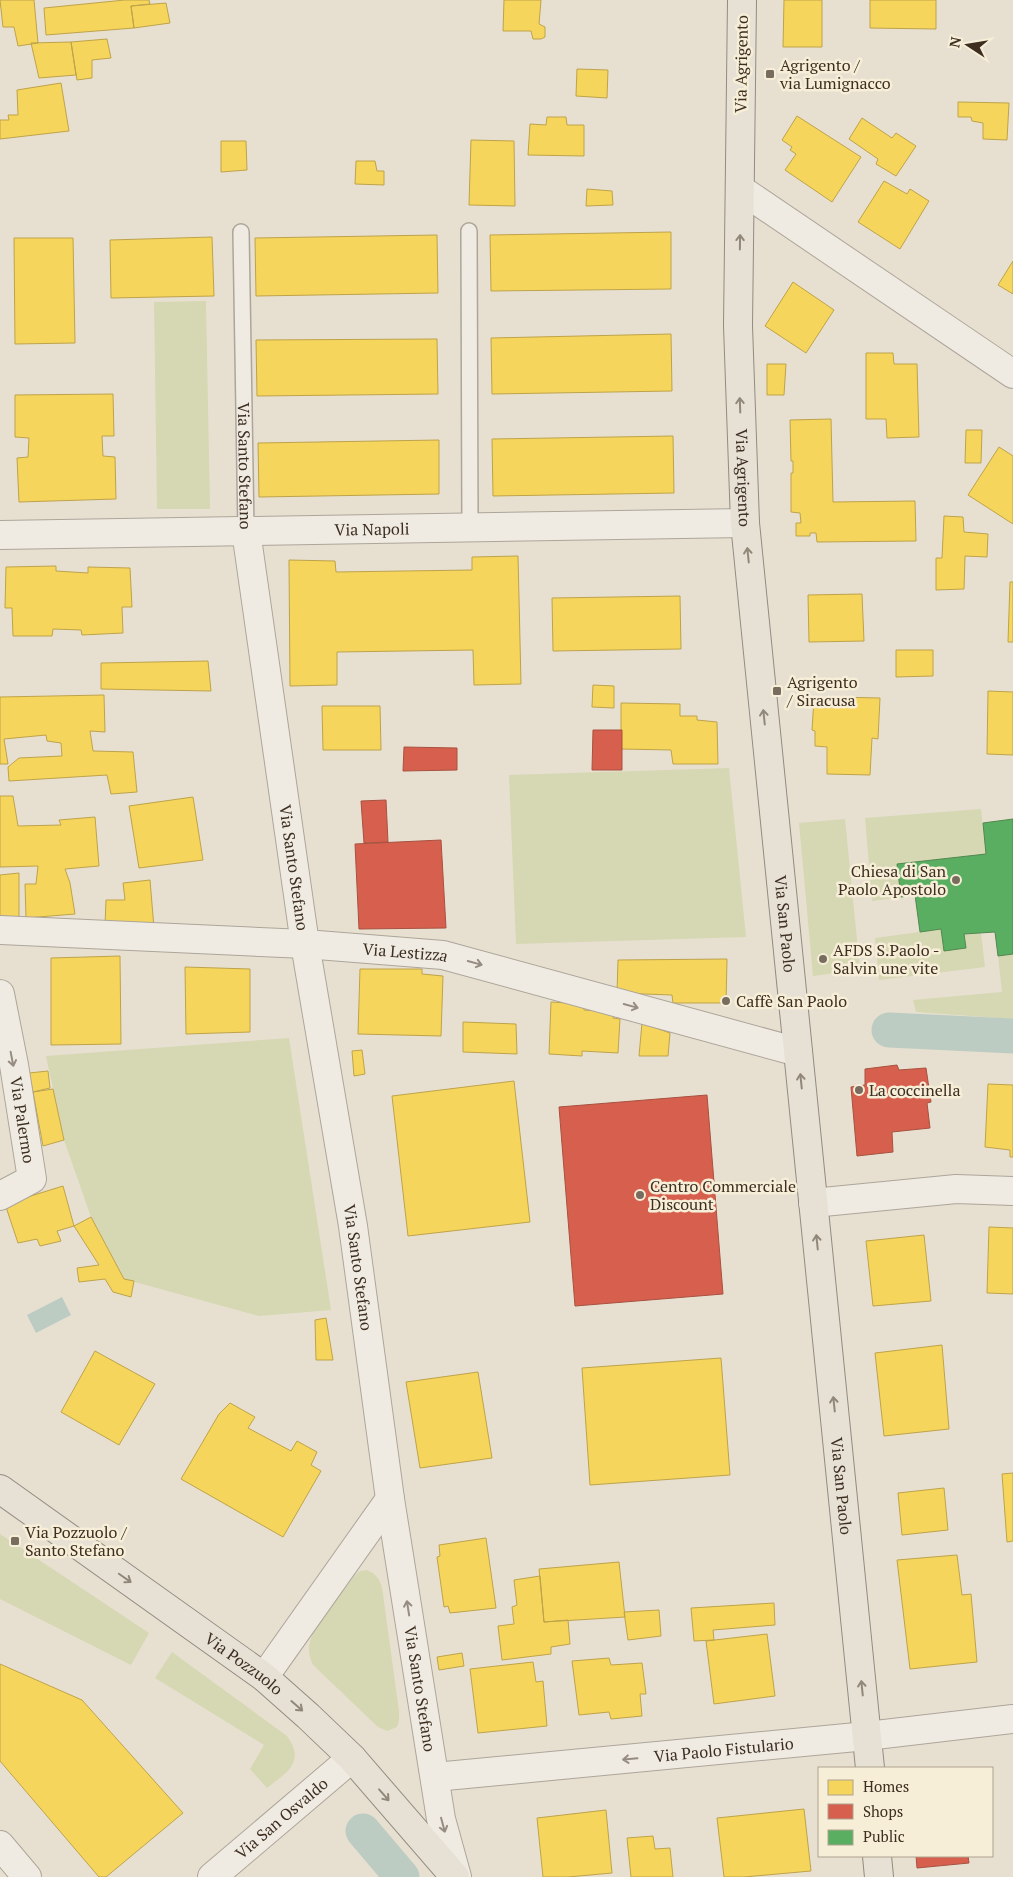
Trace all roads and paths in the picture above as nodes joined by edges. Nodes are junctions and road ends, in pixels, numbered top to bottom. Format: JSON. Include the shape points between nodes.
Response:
{"nodes":[{"id":1,"x":742,"y":0,"type":"edge"},
{"id":2,"x":740,"y":188,"type":"junction"},
{"id":3,"x":469,"y":231,"type":"dead end"},
{"id":4,"x":241,"y":232,"type":"dead end"},
{"id":5,"x":1013,"y":374,"type":"edge"},
{"id":6,"x":745,"y":523,"type":"junction"},
{"id":7,"x":470,"y":528,"type":"junction"},
{"id":8,"x":246,"y":531,"type":"junction"},
{"id":9,"x":0,"y":535,"type":"edge"},
{"id":10,"x":769,"y":766,"type":"joint"},
{"id":11,"x":0,"y":930,"type":"edge"},
{"id":12,"x":305,"y":944,"type":"junction"},
{"id":13,"x":0,"y":994,"type":"edge"},
{"id":14,"x":798,"y":1052,"type":"junction"},
{"id":15,"x":1013,"y":1190,"type":"edge"},
{"id":16,"x":0,"y":1196,"type":"edge"},
{"id":17,"x":813,"y":1203,"type":"junction"},
{"id":18,"x":0,"y":1489,"type":"edge"},
{"id":19,"x":390,"y":1499,"type":"junction"},
{"id":20,"x":264,"y":1677,"type":"junction"},
{"id":21,"x":1013,"y":1719,"type":"edge"},
{"id":22,"x":867,"y":1736,"type":"junction"},
{"id":23,"x":352,"y":1758,"type":"junction"},
{"id":24,"x":870,"y":1767,"type":"edge"},
{"id":25,"x":435,"y":1777,"type":"junction"},
{"id":26,"x":0,"y":1845,"type":"edge"},
{"id":27,"x":877,"y":1857,"type":"edge"},
{"id":28,"x":27,"y":1877,"type":"edge"},
{"id":29,"x":212,"y":1877,"type":"edge"},
{"id":30,"x":456,"y":1877,"type":"edge"},
{"id":31,"x":879,"y":1877,"type":"edge"}],
"edges":[{"from":1,"to":2,"type":"main road","name":"Via Agrigento"},
{"from":2,"to":5,"type":"street"},
{"from":6,"to":2,"type":"main road","name":"Via Agrigento","one_way":true,"via":[[738,326]]},
{"from":3,"to":7,"type":"lane"},
{"from":4,"to":8,"type":"lane","name":"Via Santo Stefano"},
{"from":6,"to":7,"type":"street","name":"Via Napoli"},
{"from":10,"to":6,"type":"main road","name":"Via Agrigento","one_way":true},
{"from":7,"to":8,"type":"street","name":"Via Napoli"},
{"from":8,"to":9,"type":"street","name":"Via Napoli"},
{"from":8,"to":12,"type":"street","name":"Via Santo Stefano"},
{"from":10,"to":14,"type":"main road","name":"Via San Paolo"},
{"from":11,"to":12,"type":"street","name":"Via Lestizza"},
{"from":12,"to":14,"type":"street","name":"Via Lestizza","one_way":true,"via":[[444,955]]},
{"from":12,"to":19,"type":"street","name":"Via Santo Stefano","via":[[353,1226]]},
{"from":13,"to":16,"type":"street","name":"Via Palermo","one_way":true,"via":[[32,1179]]},
{"from":17,"to":14,"type":"main road","name":"Via San Paolo","one_way":true},
{"from":15,"to":17,"type":"street","via":[[956,1189]]},
{"from":22,"to":17,"type":"main road","name":"Via San Paolo","one_way":true},
{"from":18,"to":20,"type":"main road","name":"Via Pozzuolo","one_way":true},
{"from":19,"to":20,"type":"street"},
{"from":25,"to":19,"type":"street","name":"Via Santo Stefano","one_way":true},
{"from":20,"to":23,"type":"main road","name":"Via Pozzuolo","one_way":true},
{"from":21,"to":22,"type":"street","name":"Via Paolo Fistulario"},
{"from":22,"to":24,"type":"main road","name":"Via San Paolo"},
{"from":22,"to":25,"type":"street","name":"Via Paolo Fistulario","one_way":true},
{"from":23,"to":29,"type":"street","name":"Via San Osvaldo"},
{"from":23,"to":30,"type":"main road","name":"Via Pozzuolo","one_way":true},
{"from":25,"to":30,"type":"street","name":"Via Santo Stefano","one_way":true,"via":[[441,1819]]},
{"from":26,"to":28,"type":"street"},
{"from":27,"to":31,"type":"main road"}]}
